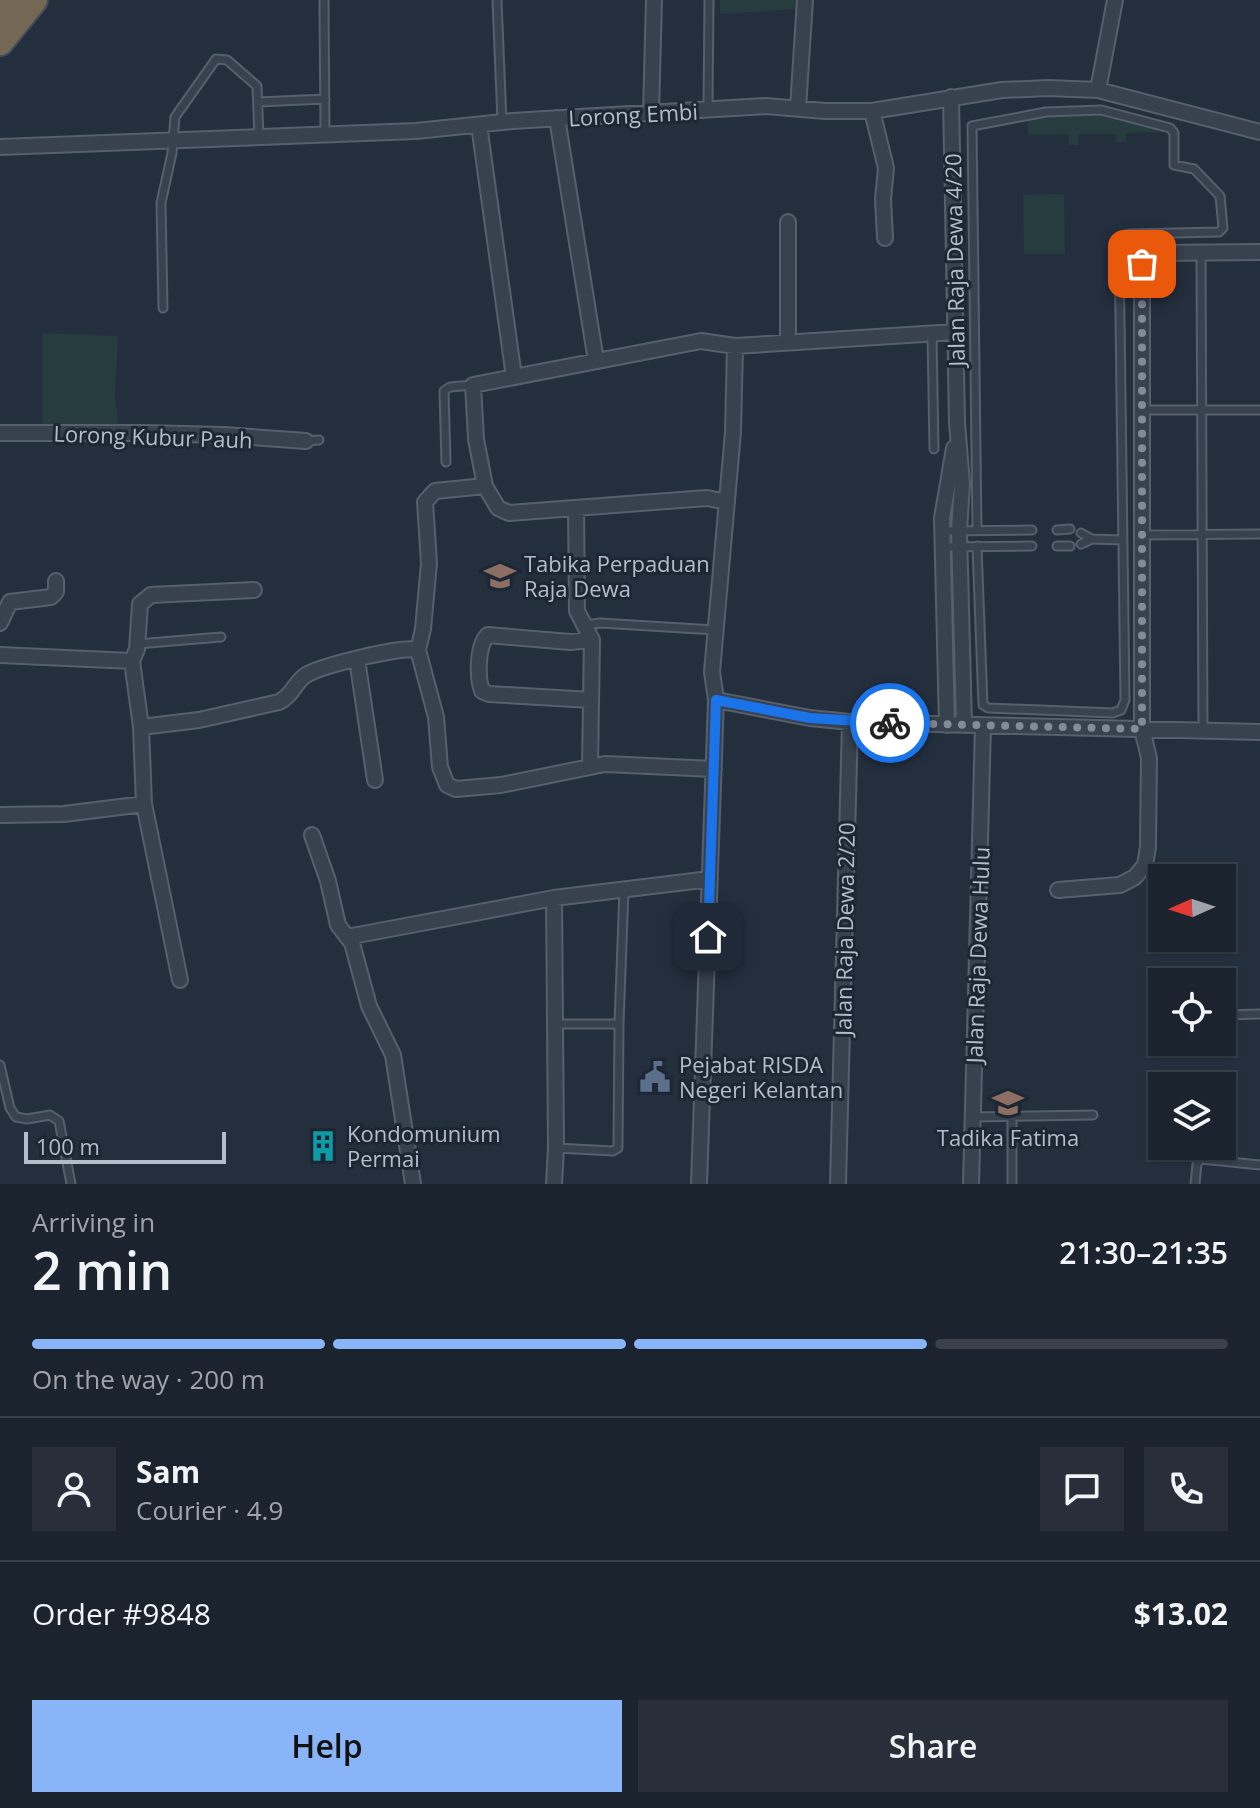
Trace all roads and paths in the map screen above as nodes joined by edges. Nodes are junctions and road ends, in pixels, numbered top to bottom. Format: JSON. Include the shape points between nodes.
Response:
{"nodes":[{"id":1,"x":7,"y":0,"type":"edge"},
{"id":2,"x":34,"y":0,"type":"edge"},
{"id":3,"x":324,"y":0,"type":"edge"},
{"id":4,"x":497,"y":0,"type":"edge"},
{"id":5,"x":654,"y":0,"type":"edge"},
{"id":6,"x":709,"y":0,"type":"edge"},
{"id":7,"x":805,"y":0,"type":"edge"},
{"id":8,"x":1115,"y":0,"type":"edge"},
{"id":9,"x":0,"y":9,"type":"edge"},
{"id":10,"x":0,"y":42,"type":"edge"},
{"id":11,"x":1098,"y":90,"type":"junction"},
{"id":12,"x":951,"y":97,"type":"junction"},
{"id":13,"x":325,"y":99,"type":"junction"},
{"id":14,"x":258,"y":102,"type":"junction"},
{"id":15,"x":798,"y":108,"type":"junction"},
{"id":16,"x":708,"y":110,"type":"junction"},
{"id":17,"x":872,"y":111,"type":"junction"},
{"id":18,"x":651,"y":113,"type":"junction"},
{"id":19,"x":557,"y":118,"type":"junction"},
{"id":20,"x":502,"y":122,"type":"junction"},
{"id":21,"x":479,"y":125,"type":"junction"},
{"id":22,"x":1260,"y":132,"type":"edge"},
{"id":23,"x":325,"y":134,"type":"junction"},
{"id":24,"x":259,"y":137,"type":"junction"},
{"id":25,"x":173,"y":140,"type":"junction"},
{"id":26,"x":0,"y":147,"type":"edge"},
{"id":27,"x":788,"y":222,"type":"dead end"},
{"id":28,"x":885,"y":238,"type":"dead end"},
{"id":29,"x":1260,"y":252,"type":"edge"},
{"id":30,"x":1201,"y":253,"type":"junction"},
{"id":31,"x":163,"y":308,"type":"dead end"},
{"id":32,"x":955,"y":332,"type":"junction"},
{"id":33,"x":932,"y":333,"type":"junction"},
{"id":34,"x":788,"y":342,"type":"junction"},
{"id":35,"x":735,"y":346,"type":"junction"},
{"id":36,"x":596,"y":361,"type":"junction"},
{"id":37,"x":514,"y":377,"type":"junction"},
{"id":38,"x":473,"y":385,"type":"junction"},
{"id":39,"x":1141,"y":410,"type":"junction"},
{"id":40,"x":1202,"y":410,"type":"junction"},
{"id":41,"x":1260,"y":410,"type":"edge"},
{"id":42,"x":957,"y":423,"type":"junction"},
{"id":43,"x":0,"y":433,"type":"edge"},
{"id":44,"x":313,"y":441,"type":"dead end"},
{"id":45,"x":934,"y":449,"type":"dead end"},
{"id":46,"x":446,"y":462,"type":"dead end"},
{"id":47,"x":485,"y":486,"type":"junction"},
{"id":48,"x":727,"y":502,"type":"junction"},
{"id":49,"x":576,"y":508,"type":"junction"},
{"id":50,"x":1070,"y":529,"type":"dead end"},
{"id":51,"x":977,"y":530,"type":"junction"},
{"id":52,"x":1032,"y":530,"type":"dead end"},
{"id":53,"x":1057,"y":530,"type":"dead end"},
{"id":54,"x":942,"y":531,"type":"junction"},
{"id":55,"x":959,"y":531,"type":"junction"},
{"id":56,"x":1081,"y":533,"type":"dead end"},
{"id":57,"x":1260,"y":534,"type":"edge"},
{"id":58,"x":1141,"y":535,"type":"junction"},
{"id":59,"x":1202,"y":535,"type":"junction"},
{"id":60,"x":1092,"y":539,"type":"junction"},
{"id":61,"x":1123,"y":540,"type":"junction"},
{"id":62,"x":1081,"y":544,"type":"dead end"},
{"id":63,"x":960,"y":546,"type":"junction"},
{"id":64,"x":977,"y":546,"type":"junction"},
{"id":65,"x":1032,"y":546,"type":"dead end"},
{"id":66,"x":1057,"y":546,"type":"dead end"},
{"id":67,"x":1070,"y":546,"type":"dead end"},
{"id":68,"x":943,"y":547,"type":"junction"},
{"id":69,"x":56,"y":581,"type":"dead end"},
{"id":70,"x":254,"y":590,"type":"dead end"},
{"id":71,"x":0,"y":623,"type":"edge"},
{"id":72,"x":584,"y":625,"type":"junction"},
{"id":73,"x":715,"y":630,"type":"junction"},
{"id":74,"x":221,"y":637,"type":"dead end"},
{"id":75,"x":592,"y":640,"type":"junction"},
{"id":76,"x":137,"y":644,"type":"junction"},
{"id":77,"x":418,"y":650,"type":"junction"},
{"id":78,"x":0,"y":655,"type":"edge"},
{"id":79,"x":357,"y":659,"type":"junction"},
{"id":80,"x":132,"y":661,"type":"junction"},
{"id":81,"x":591,"y":700,"type":"junction"},
{"id":82,"x":716,"y":700,"type":"junction"},
{"id":83,"x":850,"y":722,"type":"junction"},
{"id":84,"x":947,"y":725,"type":"junction"},
{"id":85,"x":964,"y":725,"type":"junction"},
{"id":86,"x":983,"y":726,"type":"junction"},
{"id":87,"x":141,"y":727,"type":"junction"},
{"id":88,"x":1142,"y":729,"type":"junction"},
{"id":89,"x":1203,"y":731,"type":"junction"},
{"id":90,"x":1260,"y":732,"type":"edge"},
{"id":91,"x":590,"y":766,"type":"junction"},
{"id":92,"x":714,"y":769,"type":"junction"},
{"id":93,"x":375,"y":780,"type":"dead end"},
{"id":94,"x":144,"y":804,"type":"junction"},
{"id":95,"x":0,"y":815,"type":"edge"},
{"id":96,"x":312,"y":835,"type":"dead end"},
{"id":97,"x":710,"y":879,"type":"junction"},
{"id":98,"x":624,"y":889,"type":"junction"},
{"id":99,"x":1058,"y":890,"type":"dead end"},
{"id":100,"x":554,"y":898,"type":"junction"},
{"id":101,"x":347,"y":937,"type":"junction"},
{"id":102,"x":180,"y":980,"type":"dead end"},
{"id":103,"x":1260,"y":1014,"type":"edge"},
{"id":104,"x":1236,"y":1015,"type":"edge"},
{"id":105,"x":555,"y":1024,"type":"junction"},
{"id":106,"x":619,"y":1024,"type":"junction"},
{"id":107,"x":0,"y":1065,"type":"edge"},
{"id":108,"x":1093,"y":1115,"type":"dead end"},
{"id":109,"x":973,"y":1117,"type":"junction"},
{"id":110,"x":1012,"y":1117,"type":"junction"},
{"id":111,"x":556,"y":1148,"type":"junction"},
{"id":112,"x":1260,"y":1165,"type":"edge"},
{"id":113,"x":71,"y":1184,"type":"edge"},
{"id":114,"x":413,"y":1184,"type":"edge"},
{"id":115,"x":554,"y":1184,"type":"edge"},
{"id":116,"x":699,"y":1184,"type":"edge"},
{"id":117,"x":838,"y":1184,"type":"edge"},
{"id":118,"x":971,"y":1184,"type":"edge"},
{"id":119,"x":1012,"y":1184,"type":"edge"},
{"id":120,"x":1195,"y":1184,"type":"edge"}],
"edges":[{"from":1,"to":9,"type":"highway"},
{"from":2,"to":10,"type":"highway"},
{"from":3,"to":13,"type":"lane"},
{"from":4,"to":20,"type":"lane"},
{"from":5,"to":18,"type":"street"},
{"from":6,"to":16,"type":"lane"},
{"from":7,"to":15,"type":"street"},
{"from":8,"to":11,"type":"street"},
{"from":11,"to":12,"type":"street","name":"Lorong Embi","via":[[1002,90]]},
{"from":11,"to":22,"type":"street","name":"Lorong Embi"},
{"from":12,"to":17,"type":"street","name":"Lorong Embi"},
{"from":12,"to":32,"type":"street","name":"Jalan Raja Dewa 4/20"},
{"from":13,"to":14,"type":"lane"},
{"from":13,"to":23,"type":"lane"},
{"from":14,"to":24,"type":"lane"},
{"from":14,"to":25,"type":"lane","via":[[253,82],[227,60],[216,59],[175,116]]},
{"from":15,"to":16,"type":"street","name":"Lorong Embi"},
{"from":15,"to":17,"type":"street","name":"Lorong Embi"},
{"from":16,"to":18,"type":"street","name":"Lorong Embi"},
{"from":17,"to":28,"type":"street","via":[[886,168]]},
{"from":18,"to":19,"type":"street","name":"Lorong Embi"},
{"from":19,"to":20,"type":"street","name":"Lorong Embi"},
{"from":19,"to":36,"type":"street"},
{"from":20,"to":21,"type":"street","name":"Lorong Embi"},
{"from":21,"to":23,"type":"street","name":"Lorong Embi"},
{"from":21,"to":37,"type":"street"},
{"from":23,"to":24,"type":"street","name":"Lorong Embi"},
{"from":24,"to":25,"type":"street","name":"Lorong Embi"},
{"from":25,"to":26,"type":"street","name":"Lorong Embi"},
{"from":25,"to":31,"type":"lane","via":[[161,203]]},
{"from":27,"to":34,"type":"street"},
{"from":29,"to":30,"type":"street"},
{"from":30,"to":39,"type":"street","via":[[1156,253],[1142,264]]},
{"from":30,"to":40,"type":"lane"},
{"from":32,"to":33,"type":"street"},
{"from":32,"to":42,"type":"street","name":"Jalan Raja Dewa 4/20"},
{"from":33,"to":34,"type":"street"},
{"from":33,"to":45,"type":"lane"},
{"from":34,"to":35,"type":"street"},
{"from":35,"to":36,"type":"street","via":[[701,341]]},
{"from":35,"to":48,"type":"street"},
{"from":36,"to":37,"type":"street"},
{"from":37,"to":38,"type":"street"},
{"from":38,"to":46,"type":"lane","via":[[444,391]]},
{"from":38,"to":47,"type":"street"},
{"from":39,"to":40,"type":"lane"},
{"from":39,"to":58,"type":"street"},
{"from":40,"to":41,"type":"lane"},
{"from":40,"to":59,"type":"lane"},
{"from":42,"to":54,"type":"street","name":"Jalan Raja Dewa 4/20"},
{"from":42,"to":55,"type":"street","name":"Jalan Raja Dewa 4/20"},
{"from":43,"to":44,"type":"street","name":"Lorong Kubur Pauh","via":[[157,433]]},
{"from":47,"to":49,"type":"street","via":[[502,512]]},
{"from":47,"to":77,"type":"street","via":[[435,491],[425,502],[429,563]]},
{"from":48,"to":49,"type":"street","via":[[707,498]]},
{"from":48,"to":73,"type":"street"},
{"from":49,"to":72,"type":"street","via":[[576,604]]},
{"from":50,"to":53,"type":"lane"},
{"from":51,"to":52,"type":"lane"},
{"from":51,"to":55,"type":"lane"},
{"from":51,"to":61,"type":"lane","via":[[972,126],[1046,112],[1101,110],[1170,128],[1174,165],[1194,169],[1222,200],[1221,231],[1131,234],[1119,243]]},
{"from":54,"to":55,"type":"lane"},
{"from":54,"to":68,"type":"street","name":"Jalan Raja Dewa 4/20"},
{"from":55,"to":63,"type":"street","name":"Jalan Raja Dewa 4/20"},
{"from":56,"to":60,"type":"lane"},
{"from":57,"to":59,"type":"lane"},
{"from":58,"to":59,"type":"lane"},
{"from":58,"to":88,"type":"street"},
{"from":59,"to":89,"type":"lane"},
{"from":60,"to":61,"type":"lane"},
{"from":60,"to":62,"type":"lane"},
{"from":61,"to":64,"type":"lane","via":[[1125,700],[1113,713],[983,705]]},
{"from":63,"to":64,"type":"lane"},
{"from":63,"to":68,"type":"lane"},
{"from":63,"to":85,"type":"street","name":"Jalan Raja Dewa 4/20"},
{"from":64,"to":65,"type":"lane"},
{"from":66,"to":67,"type":"lane"},
{"from":68,"to":84,"type":"street","name":"Jalan Raja Dewa 4/20"},
{"from":69,"to":71,"type":"street","via":[[51,597],[10,602]]},
{"from":70,"to":76,"type":"street","via":[[151,595],[140,604]]},
{"from":72,"to":73,"type":"lane"},
{"from":72,"to":75,"type":"street"},
{"from":73,"to":82,"type":"street"},
{"from":74,"to":76,"type":"lane"},
{"from":75,"to":81,"type":"street"},
{"from":75,"to":81,"type":"street","via":[[488,635],[481,644],[479,683],[485,693]]},
{"from":76,"to":80,"type":"street"},
{"from":77,"to":79,"type":"street"},
{"from":77,"to":91,"type":"street","via":[[447,785],[501,785]]},
{"from":78,"to":80,"type":"street"},
{"from":79,"to":87,"type":"street","via":[[305,676],[279,702]]},
{"from":79,"to":93,"type":"street"},
{"from":80,"to":87,"type":"street"},
{"from":81,"to":91,"type":"street"},
{"from":82,"to":83,"type":"street"},
{"from":82,"to":92,"type":"street"},
{"from":83,"to":84,"type":"street"},
{"from":83,"to":117,"type":"street","name":"Jalan Raja Dewa 2/20"},
{"from":84,"to":85,"type":"street"},
{"from":85,"to":86,"type":"street"},
{"from":86,"to":88,"type":"street"},
{"from":86,"to":109,"type":"street","name":"Jalan Raja Dewa Hulu"},
{"from":87,"to":94,"type":"street"},
{"from":88,"to":89,"type":"street"},
{"from":88,"to":99,"type":"street","via":[[1149,758],[1145,865],[1120,885]]},
{"from":89,"to":90,"type":"street"},
{"from":91,"to":92,"type":"street"},
{"from":92,"to":97,"type":"street"},
{"from":94,"to":95,"type":"street"},
{"from":94,"to":102,"type":"street"},
{"from":96,"to":101,"type":"street","via":[[338,925]]},
{"from":97,"to":98,"type":"street"},
{"from":97,"to":116,"type":"street"},
{"from":98,"to":100,"type":"street"},
{"from":98,"to":106,"type":"lane"},
{"from":100,"to":101,"type":"street"},
{"from":100,"to":105,"type":"street"},
{"from":101,"to":114,"type":"street","via":[[356,950],[369,1006],[393,1055]]},
{"from":103,"to":104,"type":"lane"},
{"from":105,"to":106,"type":"lane"},
{"from":105,"to":111,"type":"street"},
{"from":106,"to":111,"type":"lane","via":[[618,1148]]},
{"from":107,"to":113,"type":"lane","via":[[16,1117],[50,1115],[59,1121]]},
{"from":108,"to":110,"type":"lane"},
{"from":109,"to":110,"type":"lane"},
{"from":109,"to":118,"type":"street","name":"Jalan Raja Dewa Hulu"},
{"from":110,"to":119,"type":"lane"},
{"from":111,"to":115,"type":"street"},
{"from":112,"to":120,"type":"lane","via":[[1201,1159]]}]}
